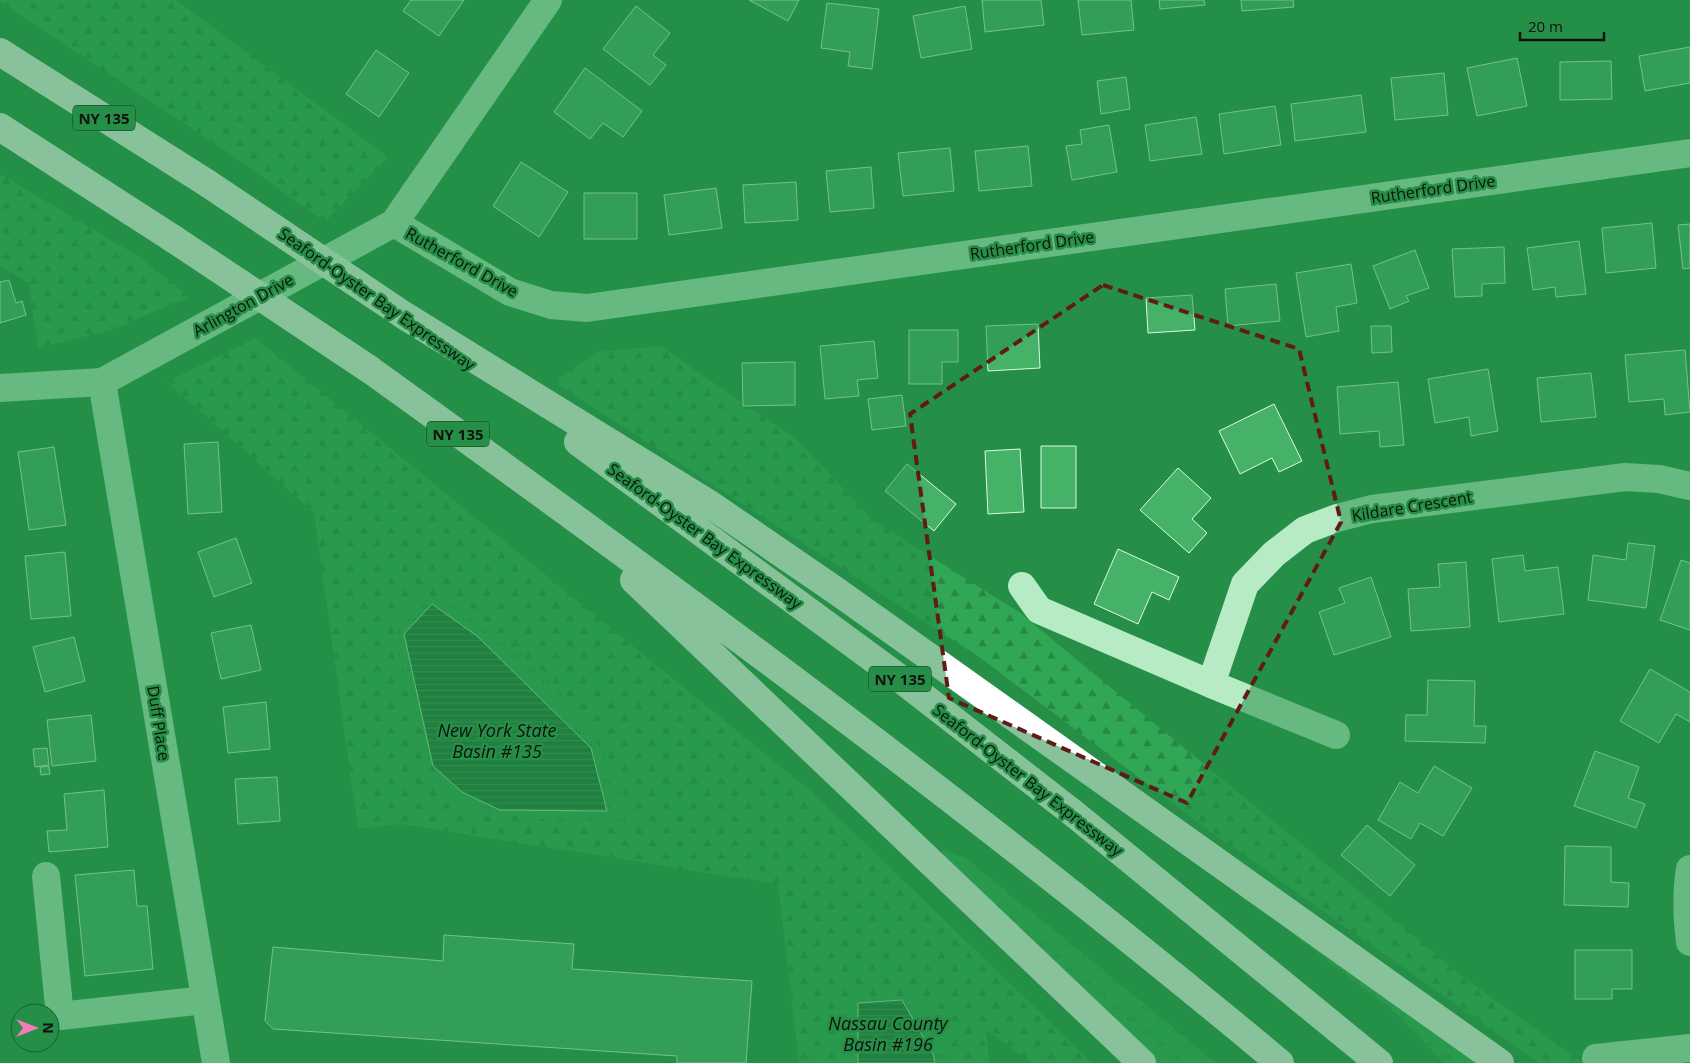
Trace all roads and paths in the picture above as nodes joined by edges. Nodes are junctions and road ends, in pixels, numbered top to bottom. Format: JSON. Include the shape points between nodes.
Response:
{"nodes":[{"id":1,"x":548,"y":0,"type":"edge"},
{"id":2,"x":0,"y":52,"type":"edge"},
{"id":3,"x":0,"y":127,"type":"edge"},
{"id":4,"x":1690,"y":153,"type":"edge"},
{"id":5,"x":394,"y":223,"type":"junction"},
{"id":6,"x":405,"y":316,"type":"junction"},
{"id":7,"x":102,"y":382,"type":"junction"},
{"id":8,"x":0,"y":388,"type":"edge"},
{"id":9,"x":1690,"y":486,"type":"edge"},
{"id":10,"x":547,"y":498,"type":"junction"},
{"id":11,"x":1022,"y":586,"type":"dead end"},
{"id":12,"x":1211,"y":684,"type":"junction"},
{"id":13,"x":1336,"y":735,"type":"dead end"},
{"id":14,"x":1690,"y":869,"type":"edge"},
{"id":15,"x":46,"y":876,"type":"dead end"},
{"id":16,"x":1690,"y":942,"type":"edge"},
{"id":17,"x":205,"y":1000,"type":"junction"},
{"id":18,"x":1690,"y":1048,"type":"edge"},
{"id":19,"x":1596,"y":1058,"type":"dead end"},
{"id":20,"x":216,"y":1063,"type":"edge"},
{"id":21,"x":1142,"y":1063,"type":"edge"},
{"id":22,"x":1280,"y":1063,"type":"edge"},
{"id":23,"x":1378,"y":1063,"type":"edge"},
{"id":24,"x":1500,"y":1063,"type":"edge"}],
"edges":[{"from":1,"to":5,"type":"street","name":"Arlington Drive"},
{"from":2,"to":6,"type":"highway","name":"Seaford-Oyster Bay Expressway","number":"NY 135","bridge":true,"via":[[207,183]]},
{"from":3,"to":10,"type":"highway","number":"NY 135","bridge":true,"via":[[369,369]]},
{"from":4,"to":5,"type":"street","name":"Rutherford Drive","via":[[587,308],[551,305],[510,292]]},
{"from":5,"to":7,"type":"street","name":"Arlington Drive"},
{"from":6,"to":23,"type":"highway","name":"Seaford-Oyster Bay Expressway","number":"NY 135","via":[[898,677],[1073,813]]},
{"from":6,"to":24,"type":"highway","via":[[711,506],[835,590]]},
{"from":7,"to":8,"type":"street","name":"Arlington Drive"},
{"from":7,"to":17,"type":"street","name":"Duff Place"},
{"from":9,"to":12,"type":"street","name":"Kildare Crescent","via":[[1659,479],[1625,477],[1372,509],[1305,530],[1274,554],[1245,584]]},
{"from":10,"to":21,"type":"highway"},
{"from":10,"to":22,"type":"highway","number":"NY 135","via":[[899,759],[1040,868]]},
{"from":11,"to":12,"type":"street","via":[[1039,610]]},
{"from":12,"to":13,"type":"street"},
{"from":14,"to":16,"type":"street","via":[[1687,918]]},
{"from":15,"to":17,"type":"street","via":[[60,1016]]},
{"from":17,"to":20,"type":"street","name":"Duff Place"},
{"from":18,"to":19,"type":"street"}]}
